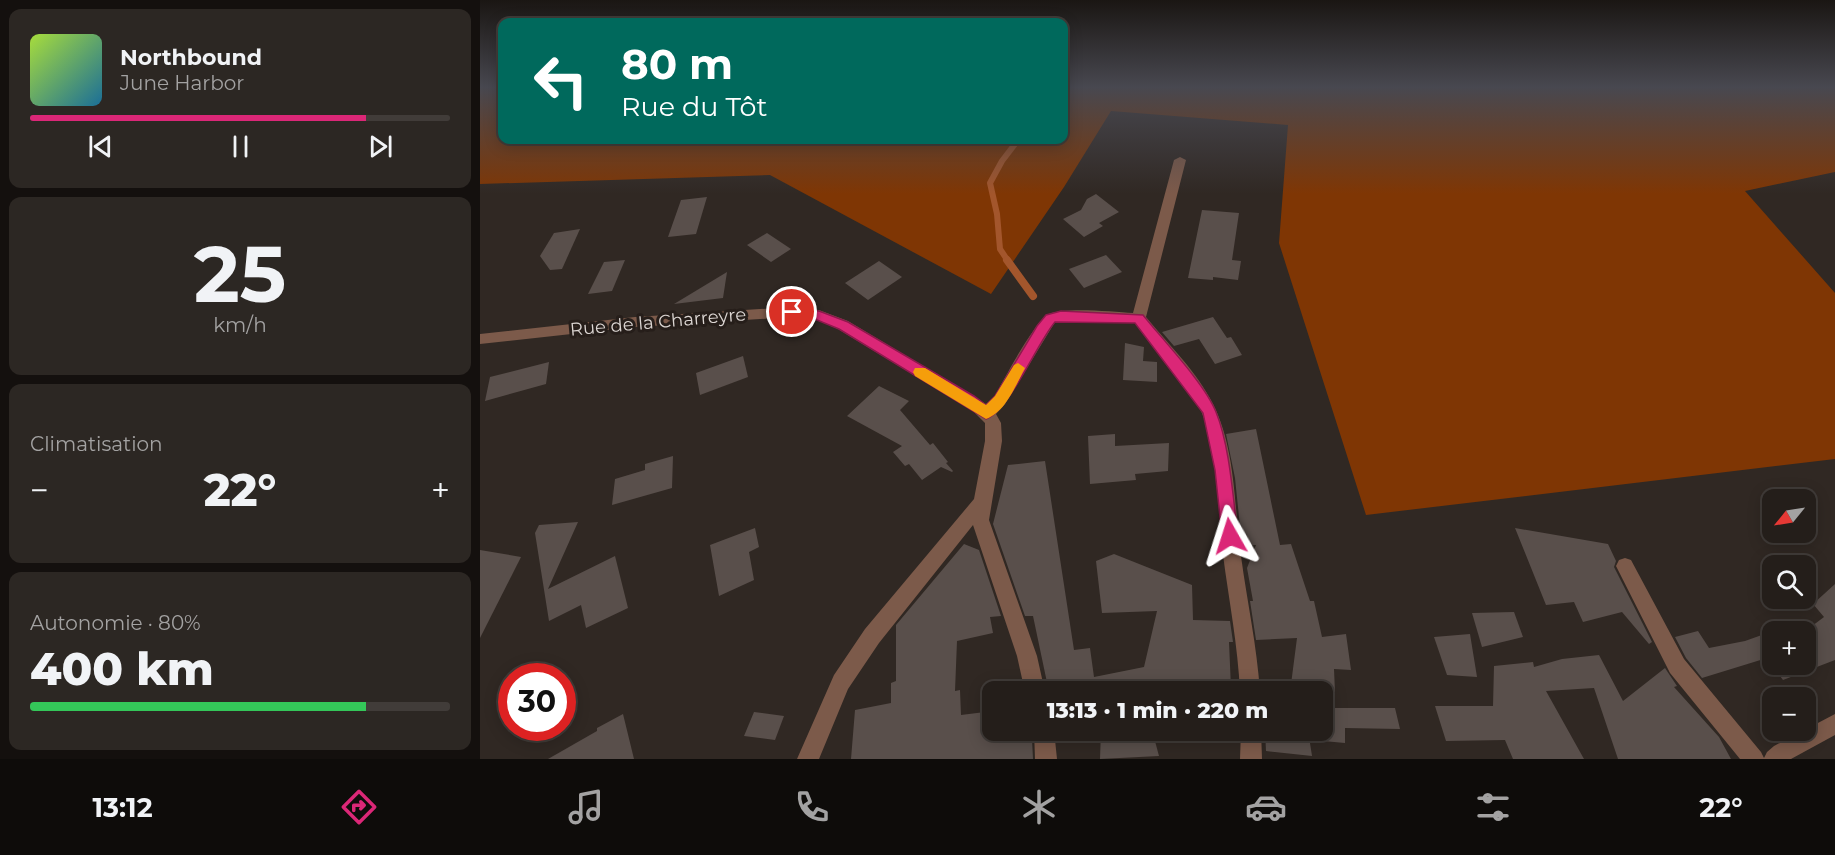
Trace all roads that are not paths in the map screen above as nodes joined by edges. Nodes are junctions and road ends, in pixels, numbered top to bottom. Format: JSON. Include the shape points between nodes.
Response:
{"nodes":[{"id":1,"x":1180,"y":160,"type":"dead end"},
{"id":2,"x":1139,"y":318,"type":"junction"},
{"id":3,"x":480,"y":339,"type":"edge"},
{"id":4,"x":986,"y":413,"type":"junction"},
{"id":5,"x":980,"y":504,"type":"junction"},
{"id":6,"x":1625,"y":566,"type":"dead end"},
{"id":7,"x":1033,"y":681,"type":"edge"},
{"id":8,"x":1250,"y":681,"type":"edge"},
{"id":9,"x":1831,"y":733,"type":"edge"},
{"id":10,"x":1045,"y":741,"type":"edge"},
{"id":11,"x":1251,"y":741,"type":"edge"},
{"id":12,"x":808,"y":759,"type":"edge"},
{"id":13,"x":1046,"y":759,"type":"edge"},
{"id":14,"x":1251,"y":759,"type":"edge"},
{"id":15,"x":1754,"y":759,"type":"edge"},
{"id":16,"x":1774,"y":759,"type":"edge"}],
"edges":[{"from":1,"to":2,"type":"street"},
{"from":2,"to":4,"type":"street","via":[[1051,318],[1000,400]]},
{"from":2,"to":8,"type":"street","via":[[1209,412],[1222,470]]},
{"from":3,"to":4,"type":"street","name":"Rue de la Charreyre","via":[[709,316],[810,314],[843,325]]},
{"from":4,"to":5,"type":"street","via":[[994,424]]},
{"from":5,"to":7,"type":"street","via":[[980,520]]},
{"from":5,"to":12,"type":"street","via":[[872,636],[841,682]]},
{"from":6,"to":15,"type":"street","via":[[1677,666]]},
{"from":9,"to":16,"type":"street"},
{"from":10,"to":13,"type":"street"},
{"from":11,"to":14,"type":"street"}]}
